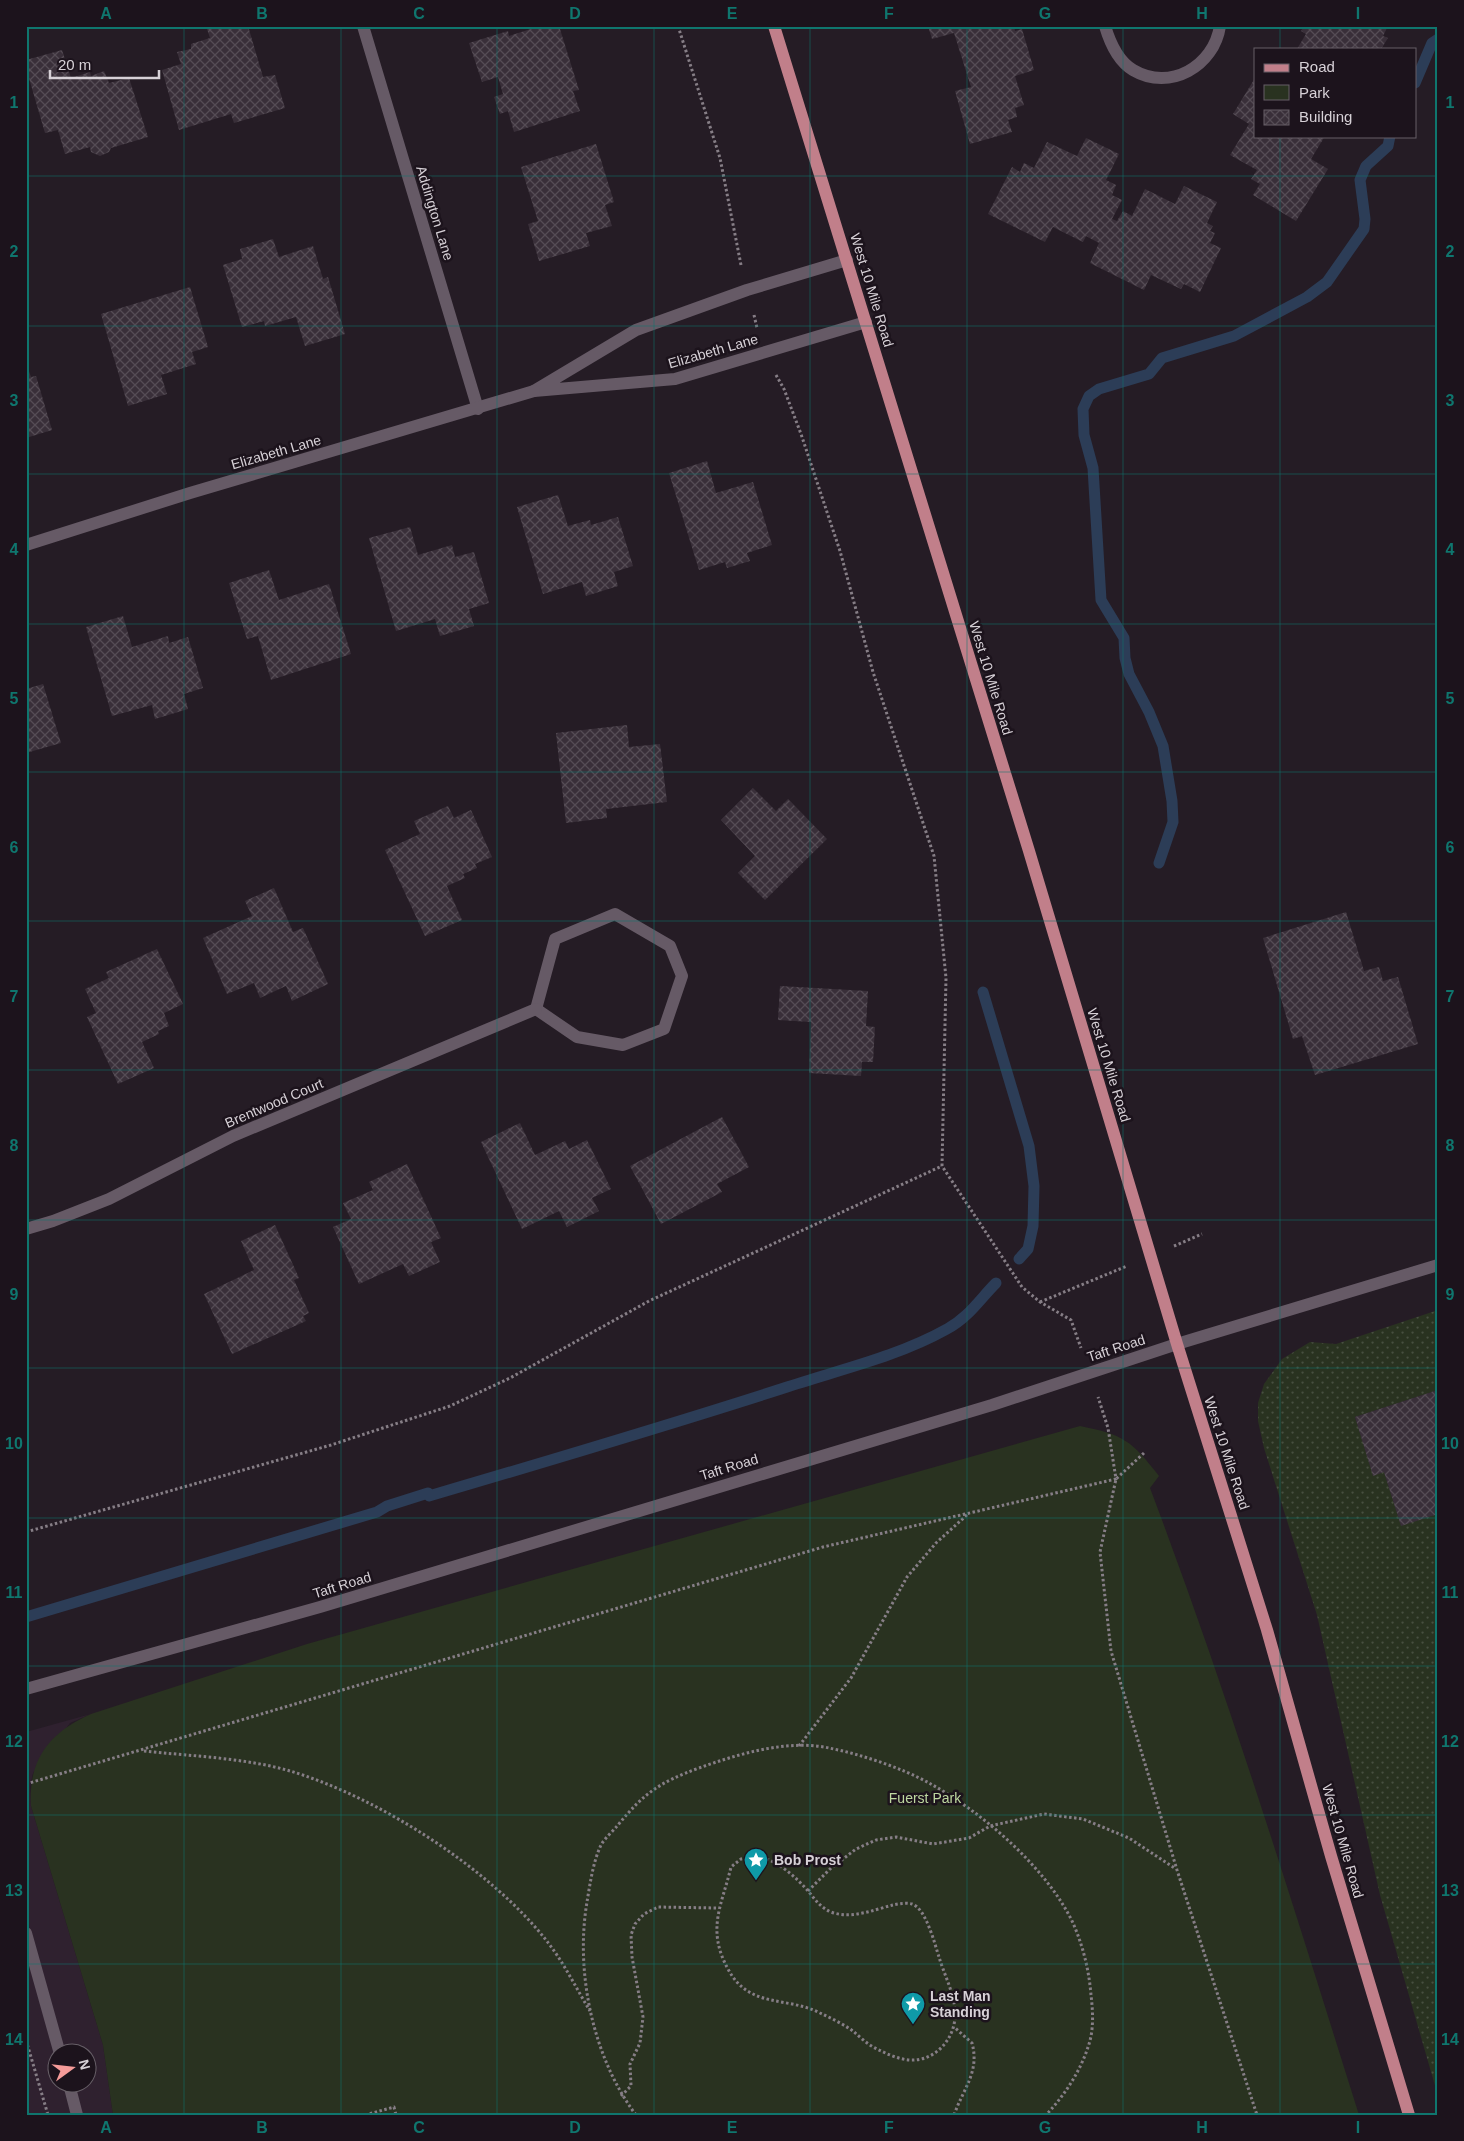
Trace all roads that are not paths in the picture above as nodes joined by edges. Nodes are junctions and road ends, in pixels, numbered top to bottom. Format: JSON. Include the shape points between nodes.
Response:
{"nodes":[{"id":1,"x":363,"y":26,"type":"edge"},
{"id":2,"x":774,"y":26,"type":"edge"},
{"id":3,"x":1105,"y":26,"type":"edge"},
{"id":4,"x":1220,"y":26,"type":"edge"},
{"id":5,"x":847,"y":260,"type":"junction"},
{"id":6,"x":866,"y":322,"type":"junction"},
{"id":7,"x":534,"y":391,"type":"junction"},
{"id":8,"x":478,"y":409,"type":"junction"},
{"id":9,"x":26,"y":545,"type":"edge"},
{"id":10,"x":536,"y":1009,"type":"junction"},
{"id":11,"x":26,"y":1229,"type":"edge"},
{"id":12,"x":1438,"y":1265,"type":"edge"},
{"id":13,"x":1177,"y":1344,"type":"junction"},
{"id":14,"x":26,"y":1689,"type":"edge"},
{"id":15,"x":26,"y":1933,"type":"edge"},
{"id":16,"x":57,"y":2044,"type":"edge"},
{"id":17,"x":72,"y":2094,"type":"edge"},
{"id":18,"x":78,"y":2115,"type":"edge"},
{"id":19,"x":1409,"y":2115,"type":"edge"}],
"edges":[{"from":1,"to":8,"type":"street","name":"Addington Lane"},
{"from":2,"to":5,"type":"main road","name":"West 10 Mile Road"},
{"from":3,"to":4,"type":"street","via":[[1114,50],[1133,70],[1166,78],[1186,74],[1202,62],[1213,48]]},
{"from":5,"to":6,"type":"main road","name":"West 10 Mile Road"},
{"from":5,"to":7,"type":"street","name":"Elizabeth Lane","via":[[747,290],[636,330]]},
{"from":6,"to":7,"type":"street","name":"Elizabeth Lane","via":[[675,380]]},
{"from":6,"to":13,"type":"main road","name":"West 10 Mile Road"},
{"from":7,"to":8,"type":"street","name":"Elizabeth Lane"},
{"from":8,"to":9,"type":"street","name":"Elizabeth Lane","via":[[190,493]]},
{"from":10,"to":10,"type":"street","via":[[577,1037],[623,1045],[664,1029],[682,976],[670,946],[615,914],[555,939]]},
{"from":10,"to":11,"type":"street","name":"Brentwood Court","via":[[233,1136],[109,1199]]},
{"from":12,"to":13,"type":"street","name":"Taft Road"},
{"from":13,"to":14,"type":"street","name":"Taft Road","via":[[992,1405],[320,1608]]},
{"from":13,"to":19,"type":"main road","name":"West 10 Mile Road","via":[[1267,1630]]},
{"from":15,"to":16,"type":"street"},
{"from":17,"to":18,"type":"street"}]}
